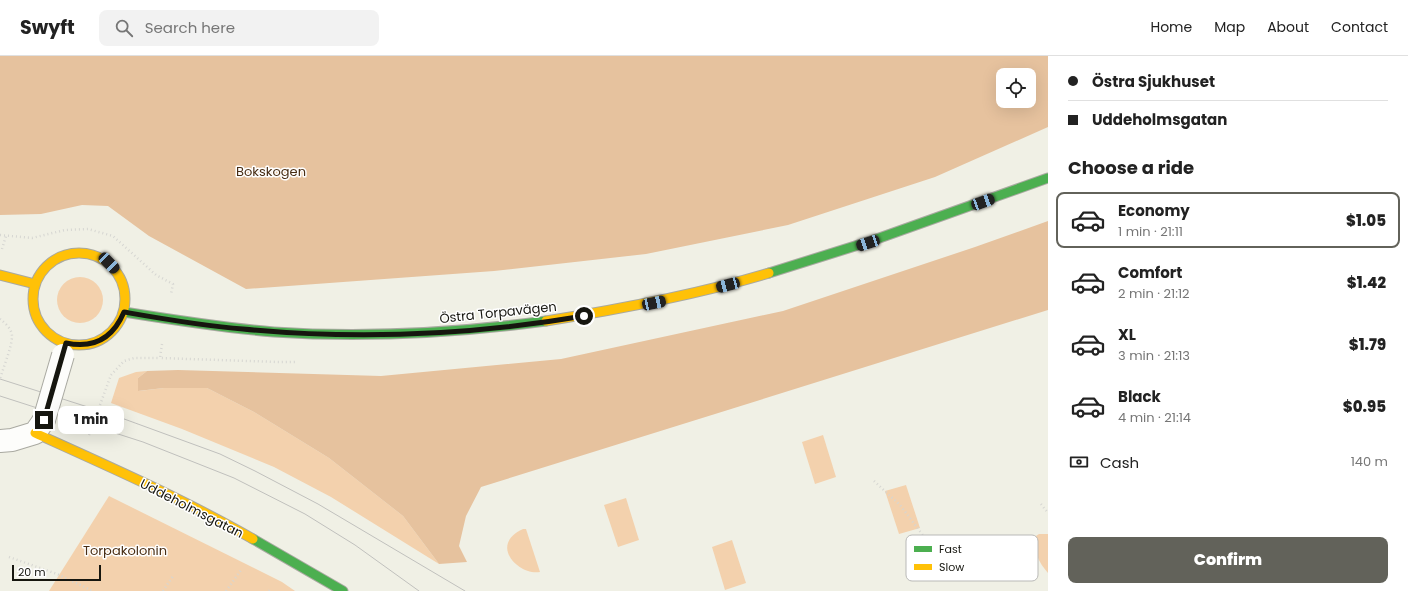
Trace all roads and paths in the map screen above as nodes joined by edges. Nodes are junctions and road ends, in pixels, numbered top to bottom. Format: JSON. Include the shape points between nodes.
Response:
{"nodes":[{"id":1,"x":1048,"y":178,"type":"edge"},
{"id":2,"x":6,"y":236,"type":"dead end"},
{"id":3,"x":0,"y":256,"type":"edge"},
{"id":4,"x":0,"y":275,"type":"edge"},
{"id":5,"x":35,"y":284,"type":"junction"},
{"id":6,"x":124,"y":312,"type":"junction"},
{"id":7,"x":0,"y":319,"type":"edge"},
{"id":8,"x":64,"y":349,"type":"junction"},
{"id":9,"x":160,"y":358,"type":"dead end"},
{"id":10,"x":0,"y":379,"type":"edge"},
{"id":11,"x":40,"y":427,"type":"junction"},
{"id":12,"x":89,"y":435,"type":"dead end"},
{"id":13,"x":0,"y":441,"type":"edge"},
{"id":14,"x":874,"y":481,"type":"dead end"},
{"id":15,"x":1041,"y":504,"type":"dead end"},
{"id":16,"x":1048,"y":513,"type":"edge"},
{"id":17,"x":923,"y":535,"type":"edge"},
{"id":18,"x":9,"y":557,"type":"dead end"},
{"id":19,"x":241,"y":570,"type":"dead end"},
{"id":20,"x":173,"y":576,"type":"dead end"},
{"id":21,"x":94,"y":591,"type":"edge"},
{"id":22,"x":163,"y":591,"type":"edge"},
{"id":23,"x":226,"y":591,"type":"edge"},
{"id":24,"x":343,"y":591,"type":"edge"}],
"edges":[{"from":1,"to":6,"type":"street","name":"Östra Torpavägen","via":[[868,243],[765,275],[668,300],[571,318],[429,332],[321,334],[243,329]]},
{"from":2,"to":3,"type":"path"},
{"from":4,"to":5,"type":"street"},
{"from":5,"to":6,"type":"street","via":[[44,268],[58,257],[76,252],[94,254],[109,263],[121,277],[126,295]]},
{"from":5,"to":8,"type":"street","via":[[34,308],[40,323]]},
{"from":6,"to":8,"type":"street","via":[[115,329],[101,340]]},
{"from":7,"to":10,"type":"path","via":[[12,335]]},
{"from":8,"to":11,"type":"street","bridge":true},
{"from":9,"to":12,"type":"path","bridge":true,"via":[[134,358],[124,362],[111,375]]},
{"from":11,"to":13,"type":"street","via":[[12,440]]},
{"from":11,"to":24,"type":"street","name":"Uddeholmsgatan","via":[[115,469],[225,522]]},
{"from":14,"to":17,"type":"path","via":[[900,505]]},
{"from":15,"to":16,"type":"path"},
{"from":18,"to":21,"type":"path","via":[[57,574]]},
{"from":19,"to":23,"type":"path"},
{"from":20,"to":22,"type":"path"}]}
